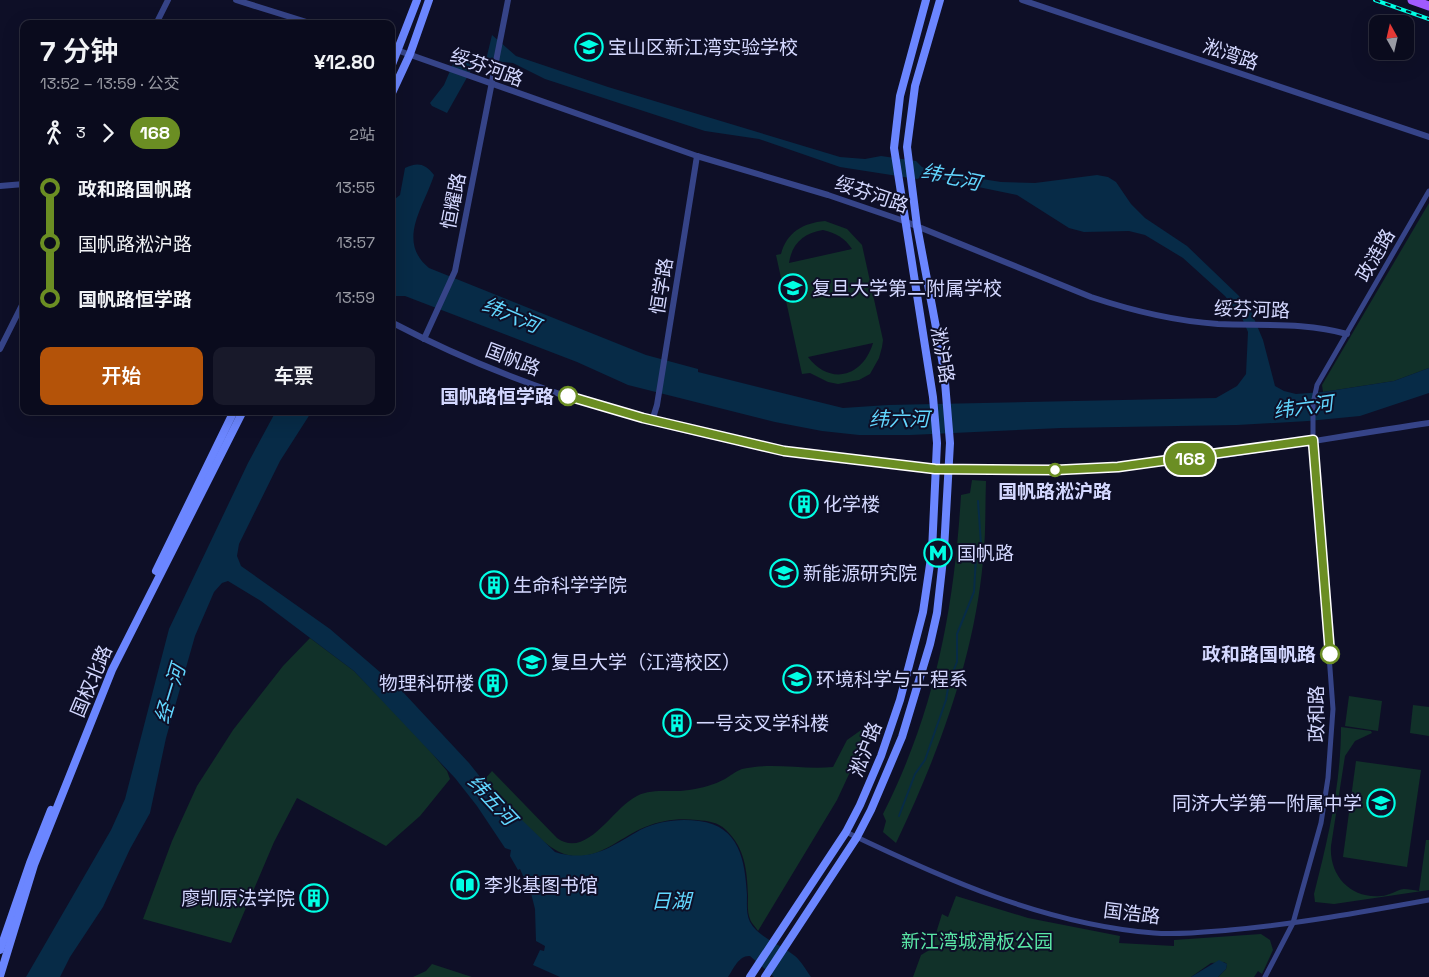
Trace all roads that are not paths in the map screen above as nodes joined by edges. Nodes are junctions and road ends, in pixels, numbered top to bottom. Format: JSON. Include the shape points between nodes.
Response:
{"nodes":[{"id":1,"x":168,"y":0,"type":"edge"},
{"id":2,"x":236,"y":0,"type":"edge"},
{"id":3,"x":418,"y":0,"type":"edge"},
{"id":4,"x":508,"y":0,"type":"edge"},
{"id":5,"x":926,"y":0,"type":"edge"},
{"id":6,"x":940,"y":0,"type":"edge"},
{"id":7,"x":1022,"y":0,"type":"edge"},
{"id":8,"x":1412,"y":0,"type":"edge"},
{"id":9,"x":429,"y":2,"type":"edge"},
{"id":10,"x":1429,"y":6,"type":"edge"},
{"id":11,"x":158,"y":20,"type":"edge"},
{"id":12,"x":300,"y":20,"type":"edge"},
{"id":13,"x":395,"y":49,"type":"edge"},
{"id":14,"x":410,"y":54,"type":"junction"},
{"id":15,"x":492,"y":85,"type":"junction"},
{"id":16,"x":395,"y":86,"type":"edge"},
{"id":17,"x":1429,"y":137,"type":"edge"},
{"id":18,"x":697,"y":156,"type":"junction"},
{"id":19,"x":20,"y":184,"type":"edge"},
{"id":20,"x":0,"y":186,"type":"edge"},
{"id":21,"x":1429,"y":191,"type":"edge"},
{"id":22,"x":904,"y":221,"type":"junction"},
{"id":23,"x":917,"y":226,"type":"junction"},
{"id":24,"x":20,"y":309,"type":"edge"},
{"id":25,"x":395,"y":324,"type":"edge"},
{"id":26,"x":1347,"y":334,"type":"junction"},
{"id":27,"x":424,"y":340,"type":"junction"},
{"id":28,"x":0,"y":350,"type":"edge"},
{"id":29,"x":1317,"y":385,"type":"joint"},
{"id":30,"x":232,"y":415,"type":"edge"},
{"id":31,"x":241,"y":415,"type":"edge"},
{"id":32,"x":652,"y":421,"type":"junction"},
{"id":33,"x":1429,"y":423,"type":"edge"},
{"id":34,"x":1313,"y":440,"type":"junction"},
{"id":35,"x":935,"y":469,"type":"junction"},
{"id":36,"x":947,"y":469,"type":"junction"},
{"id":37,"x":846,"y":832,"type":"junction"},
{"id":38,"x":857,"y":837,"type":"junction"},
{"id":39,"x":1429,"y":900,"type":"edge"},
{"id":40,"x":1293,"y":923,"type":"junction"},
{"id":41,"x":0,"y":950,"type":"edge"},
{"id":42,"x":0,"y":976,"type":"edge"},
{"id":43,"x":766,"y":976,"type":"edge"},
{"id":44,"x":750,"y":977,"type":"edge"},
{"id":45,"x":1265,"y":977,"type":"edge"}],
"edges":[{"from":1,"to":11,"type":"street"},
{"from":2,"to":12,"type":"street"},
{"from":3,"to":9,"type":"street"},
{"from":3,"to":13,"type":"main road"},
{"from":4,"to":15,"type":"street","name":"恒耀路"},
{"from":5,"to":22,"type":"main road","name":"淞沪路","via":[[900,96],[894,148]]},
{"from":6,"to":23,"type":"main road","name":"淞沪路","via":[[915,86],[907,147]]},
{"from":7,"to":17,"type":"street","name":"淞湾路"},
{"from":8,"to":10,"type":"main road"},
{"from":9,"to":14,"type":"main road"},
{"from":13,"to":14,"type":"street","name":"绥芬河路"},
{"from":14,"to":15,"type":"street","name":"绥芬河路"},
{"from":14,"to":16,"type":"main road"},
{"from":15,"to":18,"type":"street","name":"绥芬河路"},
{"from":15,"to":27,"type":"street","name":"恒耀路","via":[[454,271]]},
{"from":18,"to":22,"type":"street","name":"绥芬河路"},
{"from":18,"to":32,"type":"street","name":"恒学路"},
{"from":19,"to":20,"type":"street"},
{"from":21,"to":26,"type":"street","name":"政涟路"},
{"from":22,"to":23,"type":"street","name":"绥芬河路"},
{"from":22,"to":35,"type":"main road","name":"淞沪路","via":[[933,397],[937,443]]},
{"from":23,"to":26,"type":"street","name":"绥芬河路","via":[[1121,307],[1184,321],[1304,325]]},
{"from":23,"to":36,"type":"main road","name":"淞沪路","via":[[946,396],[950,443]]},
{"from":24,"to":28,"type":"street"},
{"from":25,"to":27,"type":"street","name":"国帆路"},
{"from":26,"to":29,"type":"street","name":"政涟路"},
{"from":27,"to":32,"type":"street","name":"国帆路","via":[[568,396]]},
{"from":29,"to":34,"type":"street","name":"政和路","via":[[1313,404]]},
{"from":30,"to":41,"type":"main road","name":"国权北路","via":[[107,670],[30,863]]},
{"from":31,"to":42,"type":"main road","name":"国权北路","via":[[112,670],[34,865]]},
{"from":32,"to":35,"type":"street","name":"国帆路","via":[[784,451]]},
{"from":33,"to":34,"type":"street","name":"国帆路"},
{"from":34,"to":36,"type":"street","name":"国帆路","via":[[1118,467]]},
{"from":34,"to":40,"type":"street","name":"政和路","via":[[1333,708],[1321,823]]},
{"from":35,"to":36,"type":"street","name":"国帆路"},
{"from":35,"to":37,"type":"main road","name":"淞沪路","via":[[932,551],[916,642],[881,756]]},
{"from":36,"to":38,"type":"main road","name":"淞沪路","via":[[942,582],[930,644],[893,761]]},
{"from":37,"to":38,"type":"street","name":"国浩路"},
{"from":37,"to":44,"type":"main road","name":"淞沪路"},
{"from":38,"to":40,"type":"street","name":"国浩路","via":[[947,880],[1026,909],[1098,925],[1180,933]]},
{"from":38,"to":43,"type":"main road","name":"淞沪路"},
{"from":39,"to":40,"type":"street","name":"国浩路"},
{"from":40,"to":45,"type":"street","name":"政和路"}]}
